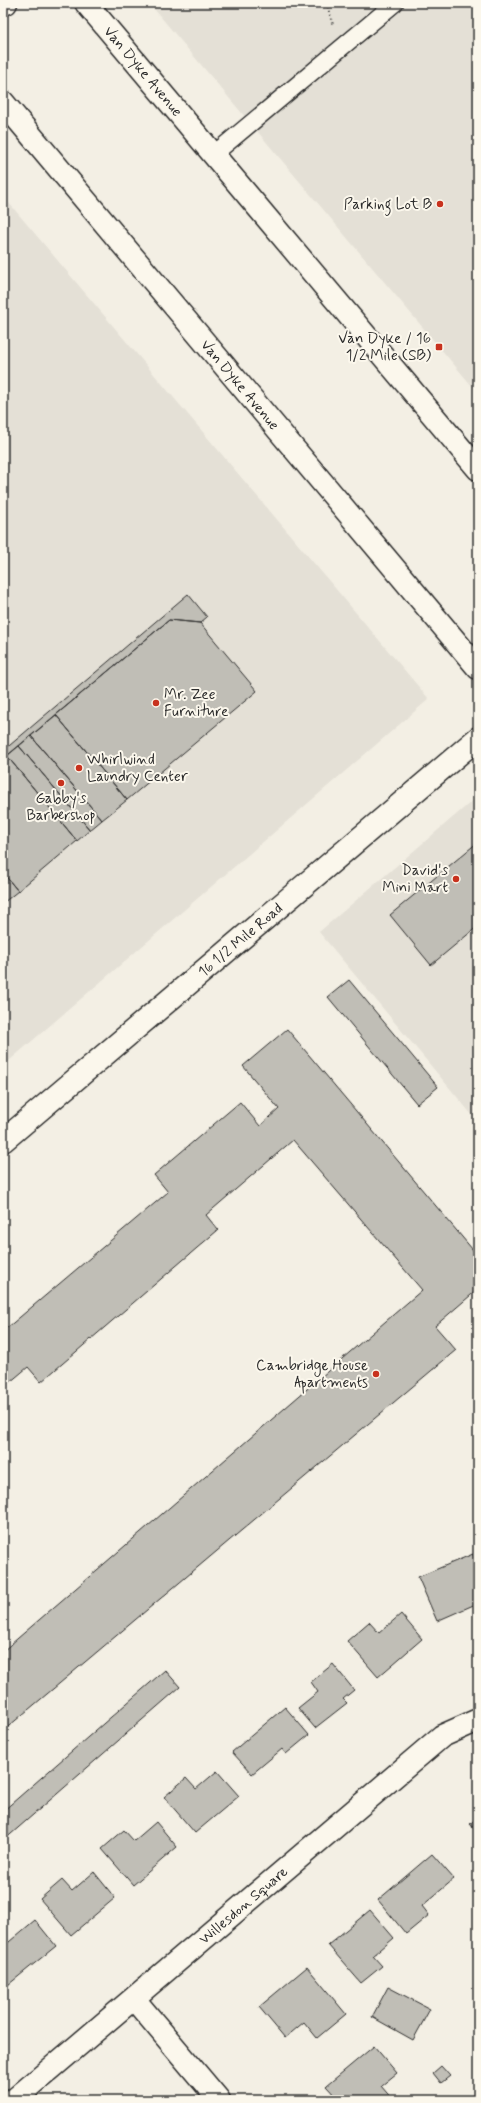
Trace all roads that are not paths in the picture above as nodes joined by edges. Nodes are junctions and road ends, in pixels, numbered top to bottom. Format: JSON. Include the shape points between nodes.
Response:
{"nodes":[{"id":1,"x":70,"y":3,"type":"edge"},
{"id":2,"x":394,"y":3,"type":"edge"},
{"id":3,"x":90,"y":8,"type":"edge"},
{"id":4,"x":3,"y":102,"type":"edge"},
{"id":5,"x":214,"y":154,"type":"junction"},
{"id":6,"x":478,"y":469,"type":"edge"},
{"id":7,"x":478,"y":668,"type":"edge"},
{"id":8,"x":478,"y":738,"type":"edge"},
{"id":9,"x":3,"y":1141,"type":"edge"},
{"id":10,"x":478,"y":1720,"type":"edge"},
{"id":11,"x":134,"y":1999,"type":"junction"},
{"id":12,"x":14,"y":2100,"type":"edge"},
{"id":13,"x":219,"y":2100,"type":"edge"}],
"edges":[{"from":1,"to":3,"type":"main road"},
{"from":2,"to":5,"type":"lane"},
{"from":3,"to":5,"type":"main road","name":"Van Dyke Avenue"},
{"from":4,"to":7,"type":"main road","name":"Van Dyke Avenue"},
{"from":5,"to":6,"type":"main road","name":"Van Dyke Avenue"},
{"from":8,"to":9,"type":"main road","name":"16 1/2 Mile Road"},
{"from":10,"to":11,"type":"main road","name":"Willesdon Square","via":[[442,1736]]},
{"from":11,"to":12,"type":"main road","name":"Willesdon Square"},
{"from":11,"to":13,"type":"main road"}]}
